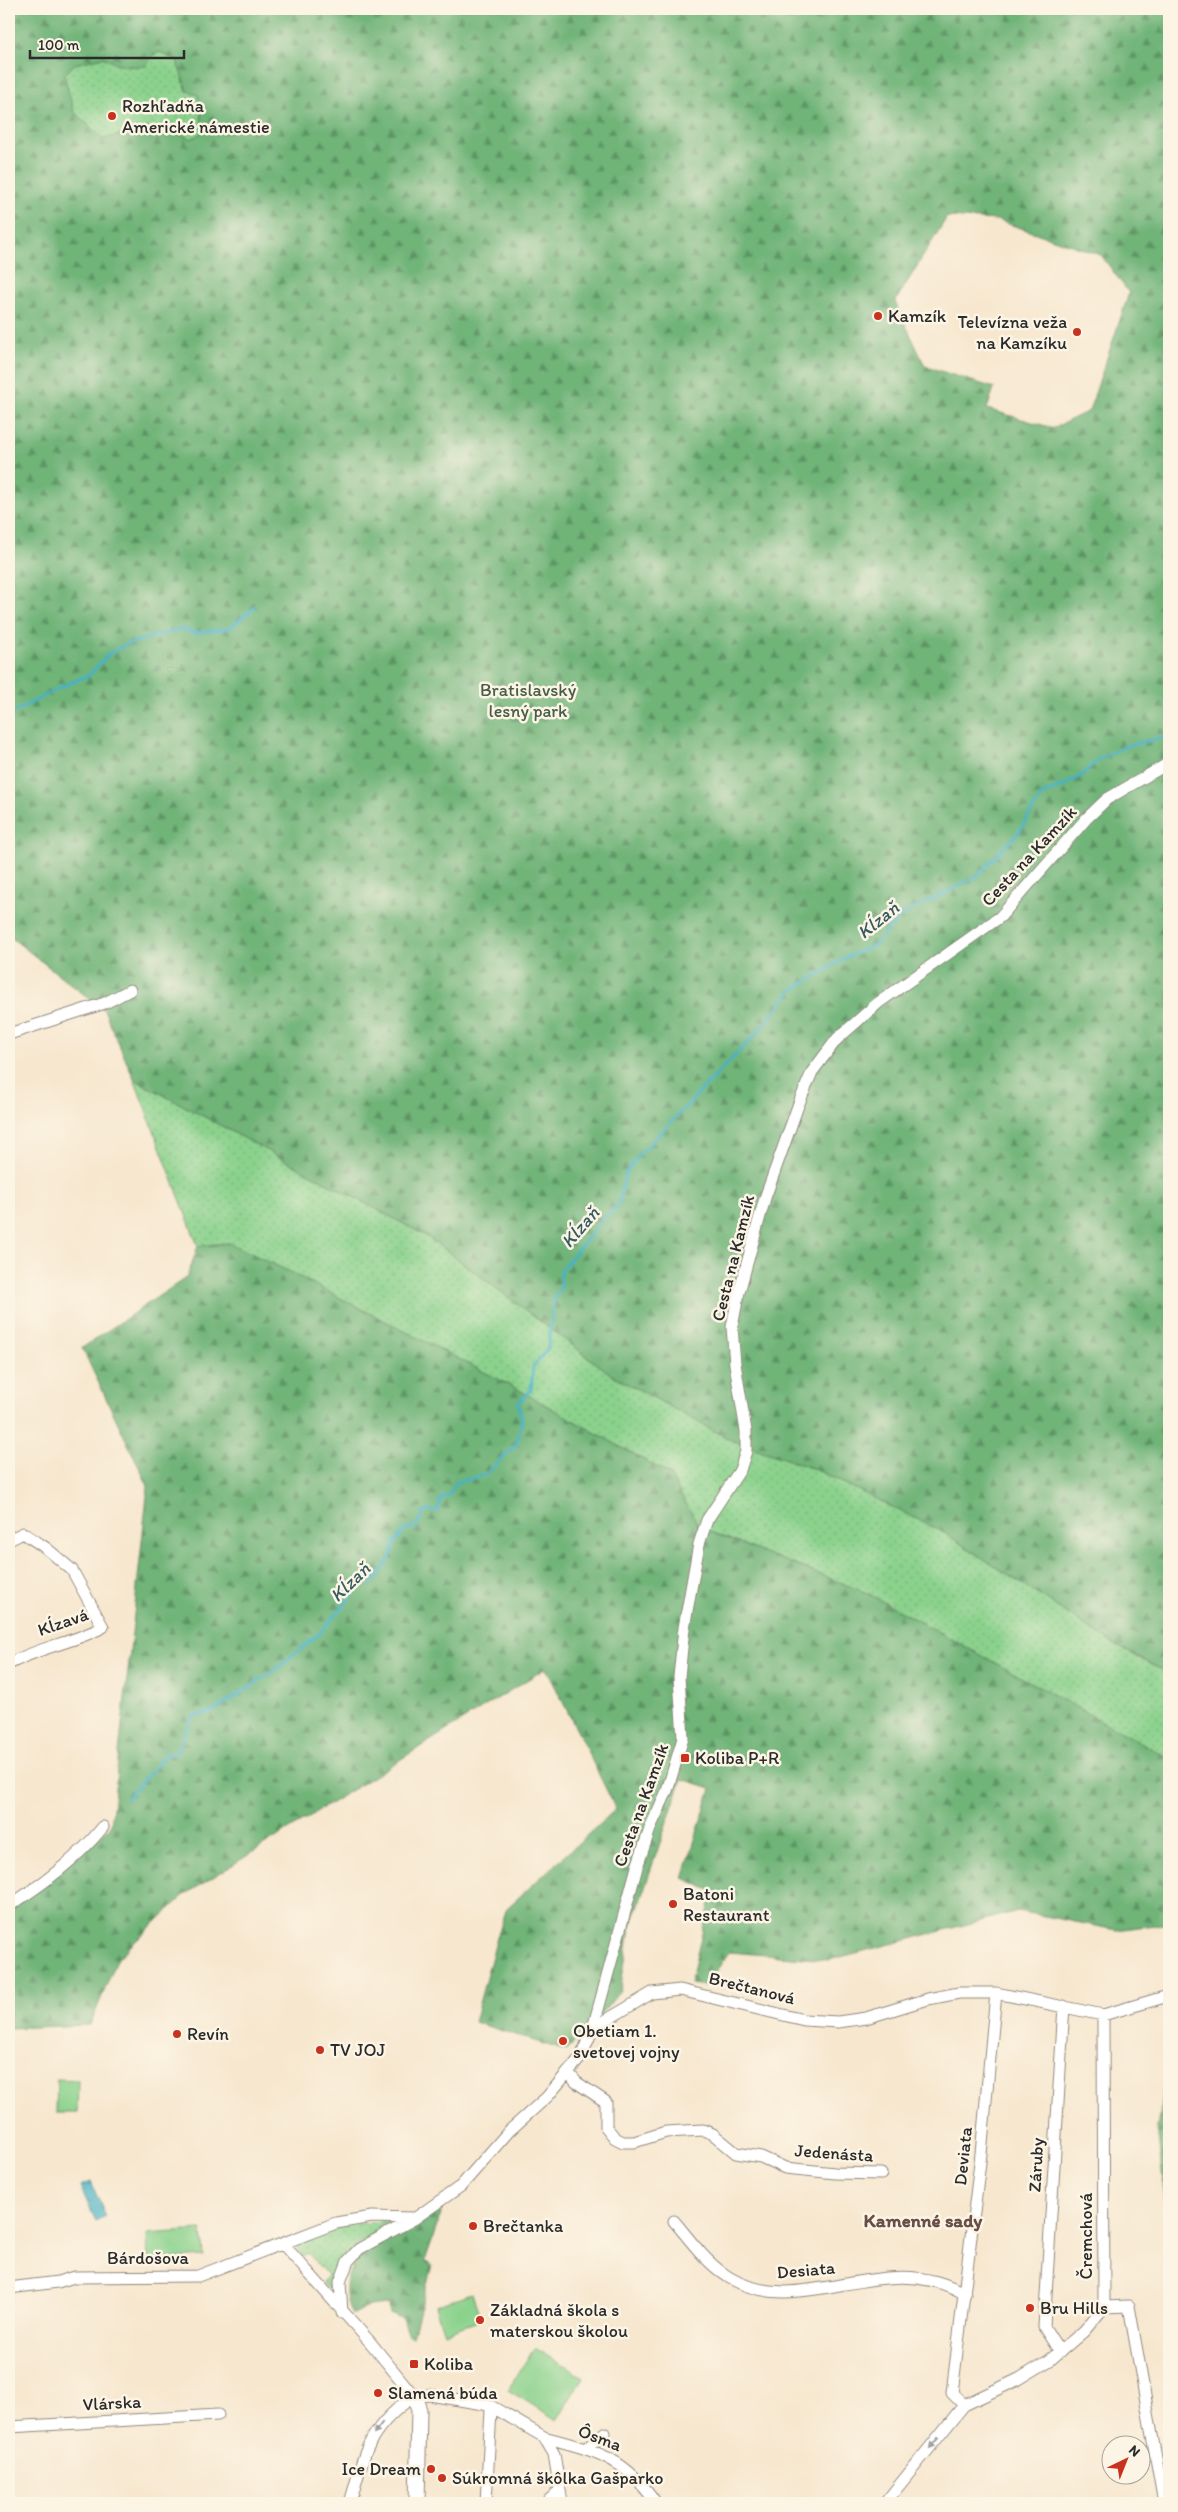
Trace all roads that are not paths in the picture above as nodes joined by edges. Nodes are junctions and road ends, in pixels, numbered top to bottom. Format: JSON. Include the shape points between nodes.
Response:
{"nodes":[{"id":1,"x":1169,"y":763,"type":"edge"},
{"id":2,"x":130,"y":990,"type":"dead end"},
{"id":3,"x":9,"y":1034,"type":"edge"},
{"id":4,"x":9,"y":1540,"type":"edge"},
{"id":5,"x":9,"y":1664,"type":"edge"},
{"id":6,"x":104,"y":1827,"type":"dead end"},
{"id":7,"x":9,"y":1906,"type":"edge"},
{"id":8,"x":996,"y":1993,"type":"junction"},
{"id":9,"x":1168,"y":1996,"type":"dead end"},
{"id":10,"x":1064,"y":2006,"type":"junction"},
{"id":11,"x":1103,"y":2015,"type":"junction"},
{"id":12,"x":593,"y":2028,"type":"junction"},
{"id":13,"x":568,"y":2072,"type":"junction"},
{"id":14,"x":881,"y":2174,"type":"dead end"},
{"id":15,"x":414,"y":2218,"type":"junction"},
{"id":16,"x":674,"y":2221,"type":"dead end"},
{"id":17,"x":283,"y":2244,"type":"junction"},
{"id":18,"x":9,"y":2288,"type":"edge"},
{"id":19,"x":964,"y":2294,"type":"junction"},
{"id":20,"x":1104,"y":2307,"type":"junction"},
{"id":21,"x":342,"y":2313,"type":"junction"},
{"id":22,"x":1060,"y":2352,"type":"junction"},
{"id":23,"x":414,"y":2396,"type":"junction"},
{"id":24,"x":489,"y":2405,"type":"junction"},
{"id":25,"x":964,"y":2405,"type":"junction"},
{"id":26,"x":218,"y":2415,"type":"dead end"},
{"id":27,"x":9,"y":2427,"type":"edge"},
{"id":28,"x":604,"y":2433,"type":"dead end"},
{"id":29,"x":544,"y":2437,"type":"junction"},
{"id":30,"x":590,"y":2450,"type":"junction"},
{"id":31,"x":560,"y":2490,"type":"junction"},
{"id":32,"x":350,"y":2503,"type":"edge"},
{"id":33,"x":417,"y":2503,"type":"edge"},
{"id":34,"x":486,"y":2503,"type":"edge"},
{"id":35,"x":546,"y":2503,"type":"edge"},
{"id":36,"x":562,"y":2503,"type":"edge"},
{"id":37,"x":656,"y":2503,"type":"edge"},
{"id":38,"x":885,"y":2503,"type":"edge"},
{"id":39,"x":1164,"y":2503,"type":"edge"}],
"edges":[{"from":1,"to":12,"type":"street","name":"Cesta na Kamzík","via":[[1107,799],[1000,917],[878,1003],[837,1039],[812,1072],[765,1198],[735,1311],[732,1327],[746,1451],[740,1470],[707,1520],[699,1544],[679,1677],[683,1738],[667,1791],[637,1867]]},
{"from":2,"to":3,"type":"street","via":[[105,1003]]},
{"from":4,"to":5,"type":"street","name":"Kĺzavá","via":[[23,1533],[72,1570],[103,1627],[32,1652]]},
{"from":6,"to":7,"type":"street","via":[[65,1866]]},
{"from":8,"to":10,"type":"street","name":"Brečtanová"},
{"from":8,"to":12,"type":"street","name":"Brečtanová","via":[[943,1995],[866,2018],[838,2022],[804,2020],[680,1990],[652,1993]]},
{"from":8,"to":19,"type":"street","name":"Deviata"},
{"from":9,"to":11,"type":"street","name":"Brečtanová"},
{"from":10,"to":11,"type":"street","name":"Brečtanová"},
{"from":10,"to":22,"type":"street","name":"Záruby","via":[[1044,2327]]},
{"from":11,"to":20,"type":"street","name":"Čremchová"},
{"from":12,"to":13,"type":"street","via":[[581,2057]]},
{"from":13,"to":14,"type":"street","name":"Jedenásta","via":[[576,2082],[606,2102],[606,2127],[620,2141],[634,2142],[666,2132],[703,2130],[736,2152],[761,2157],[785,2168]]},
{"from":13,"to":15,"type":"street","via":[[458,2188]]},
{"from":15,"to":17,"type":"street","via":[[372,2217],[336,2223]]},
{"from":15,"to":21,"type":"street","via":[[358,2249],[348,2261],[340,2282]]},
{"from":16,"to":19,"type":"street","name":"Desiata","via":[[716,2268],[755,2288],[788,2292],[912,2276],[938,2281]]},
{"from":17,"to":18,"type":"street","name":"Bárdošova","via":[[198,2276],[74,2276],[58,2282]]},
{"from":17,"to":21,"type":"street"},
{"from":19,"to":25,"type":"street","name":"Deviata","via":[[952,2393]]},
{"from":20,"to":22,"type":"street"},
{"from":20,"to":39,"type":"street","via":[[1129,2306]]},
{"from":21,"to":23,"type":"street"},
{"from":22,"to":25,"type":"street","via":[[1019,2380]]},
{"from":23,"to":24,"type":"street","via":[[430,2395]]},
{"from":23,"to":32,"type":"street","one_way":true,"via":[[387,2418],[371,2438]]},
{"from":23,"to":33,"type":"street","via":[[419,2410]]},
{"from":24,"to":29,"type":"street","name":"Ôsma"},
{"from":24,"to":34,"type":"street"},
{"from":25,"to":38,"type":"street","one_way":true},
{"from":26,"to":27,"type":"street","name":"Vlárska"},
{"from":28,"to":30,"type":"street"},
{"from":29,"to":30,"type":"street","name":"Ôsma"},
{"from":29,"to":31,"type":"street","via":[[554,2454]]},
{"from":30,"to":37,"type":"street","name":"Ôsma","via":[[632,2473]]},
{"from":31,"to":35,"type":"street"},
{"from":31,"to":36,"type":"street"}]}
